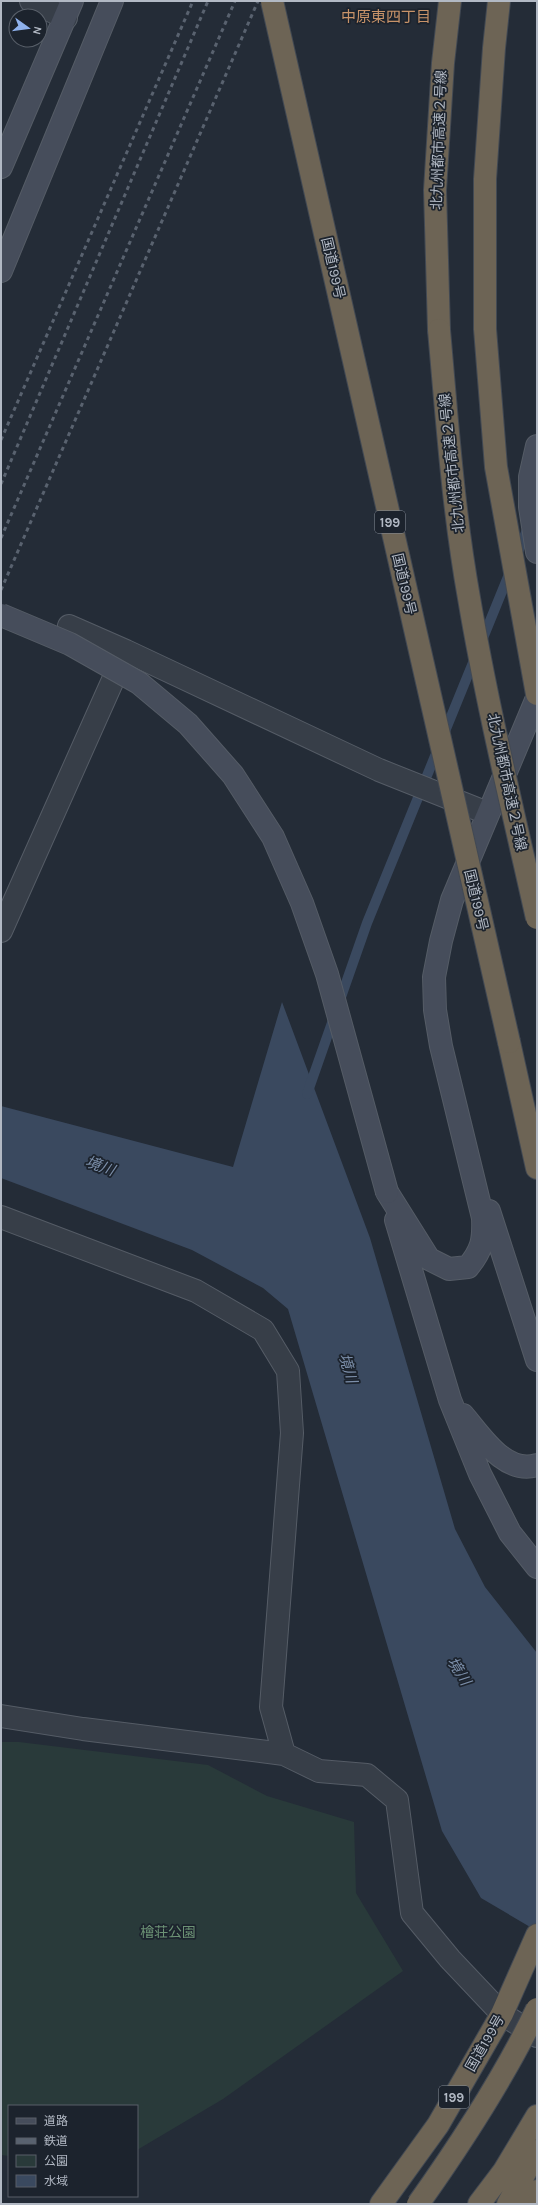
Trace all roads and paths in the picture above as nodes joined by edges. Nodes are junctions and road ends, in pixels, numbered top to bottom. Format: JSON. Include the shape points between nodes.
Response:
{"nodes":[{"id":1,"x":31,"y":1,"type":"edge"},
{"id":2,"x":112,"y":1,"type":"edge"},
{"id":3,"x":272,"y":1,"type":"edge"},
{"id":4,"x":450,"y":1,"type":"edge"},
{"id":5,"x":499,"y":1,"type":"edge"},
{"id":6,"x":69,"y":10,"type":"edge"},
{"id":7,"x":1,"y":166,"type":"edge"},
{"id":8,"x":1,"y":271,"type":"edge"},
{"id":9,"x":537,"y":446,"type":"edge"},
{"id":10,"x":537,"y":552,"type":"edge"},
{"id":11,"x":1,"y":615,"type":"edge"},
{"id":12,"x":68,"y":626,"type":"dead end"},
{"id":13,"x":126,"y":651,"type":"junction"},
{"id":14,"x":537,"y":694,"type":"edge"},
{"id":15,"x":537,"y":698,"type":"edge"},
{"id":16,"x":487,"y":813,"type":"junction"},
{"id":17,"x":537,"y":918,"type":"edge"},
{"id":18,"x":1,"y":931,"type":"edge"},
{"id":19,"x":464,"y":1138,"type":"junction"},
{"id":20,"x":537,"y":1168,"type":"edge"},
{"id":21,"x":388,"y":1192,"type":"junction"},
{"id":22,"x":1,"y":1217,"type":"edge"},
{"id":23,"x":537,"y":1360,"type":"edge"},
{"id":24,"x":450,"y":1400,"type":"junction"},
{"id":25,"x":537,"y":1465,"type":"edge"},
{"id":26,"x":537,"y":1567,"type":"edge"},
{"id":27,"x":1,"y":1716,"type":"edge"},
{"id":28,"x":284,"y":1754,"type":"junction"},
{"id":29,"x":537,"y":1935,"type":"edge"},
{"id":30,"x":537,"y":2009,"type":"edge"},
{"id":31,"x":502,"y":2014,"type":"junction"},
{"id":32,"x":537,"y":2036,"type":"edge"},
{"id":33,"x":537,"y":2116,"type":"edge"},
{"id":34,"x":537,"y":2151,"type":"edge"},
{"id":35,"x":537,"y":2191,"type":"edge"},
{"id":36,"x":381,"y":2204,"type":"edge"},
{"id":37,"x":418,"y":2204,"type":"edge"},
{"id":38,"x":479,"y":2204,"type":"edge"},
{"id":39,"x":508,"y":2204,"type":"edge"},
{"id":40,"x":530,"y":2204,"type":"edge"}],
"edges":[{"from":1,"to":6,"type":"street"},
{"from":2,"to":8,"type":"street"},
{"from":3,"to":20,"type":"highway","name":"国道199号","number":"199","bridge":true},
{"from":4,"to":17,"type":"highway","name":"北九州都市高速２号線","bridge":true,"via":[[443,63],[435,190],[439,330],[450,463],[469,597],[497,740]]},
{"from":5,"to":14,"type":"highway","via":[[486,179],[485,329],[496,467]]},
{"from":6,"to":7,"type":"street"},
{"from":9,"to":10,"type":"street","via":[[530,477],[530,507]]},
{"from":11,"to":21,"type":"street","bridge":true,"via":[[70,644],[139,683],[188,724],[233,776],[274,837],[302,903],[327,974]]},
{"from":12,"to":13,"type":"street"},
{"from":13,"to":16,"type":"street","via":[[379,770]]},
{"from":13,"to":18,"type":"street"},
{"from":15,"to":16,"type":"street"},
{"from":16,"to":19,"type":"street","via":[[452,900],[434,977],[435,1010],[441,1046]]},
{"from":19,"to":21,"type":"street","via":[[484,1236],[479,1254],[468,1267],[449,1268],[429,1259]]},
{"from":19,"to":23,"type":"street"},
{"from":21,"to":24,"type":"street"},
{"from":22,"to":28,"type":"street","via":[[196,1291],[263,1330],[288,1371],[292,1433],[270,1708]]},
{"from":24,"to":25,"type":"street","via":[[491,1449],[507,1462],[527,1468]]},
{"from":24,"to":26,"type":"street","via":[[480,1474],[510,1533]]},
{"from":27,"to":28,"type":"street"},
{"from":28,"to":31,"type":"street","via":[[319,1771],[367,1776],[397,1800],[412,1913],[450,1959]]},
{"from":29,"to":31,"type":"highway","name":"国道199号","number":"199"},
{"from":30,"to":37,"type":"highway","bridge":true,"via":[[520,2045],[465,2136]]},
{"from":31,"to":32,"type":"street"},
{"from":31,"to":36,"type":"highway","name":"国道199号","number":"199","via":[[438,2125]]},
{"from":33,"to":38,"type":"highway","via":[[504,2171]]},
{"from":34,"to":39,"type":"highway"},
{"from":35,"to":40,"type":"highway"}]}
